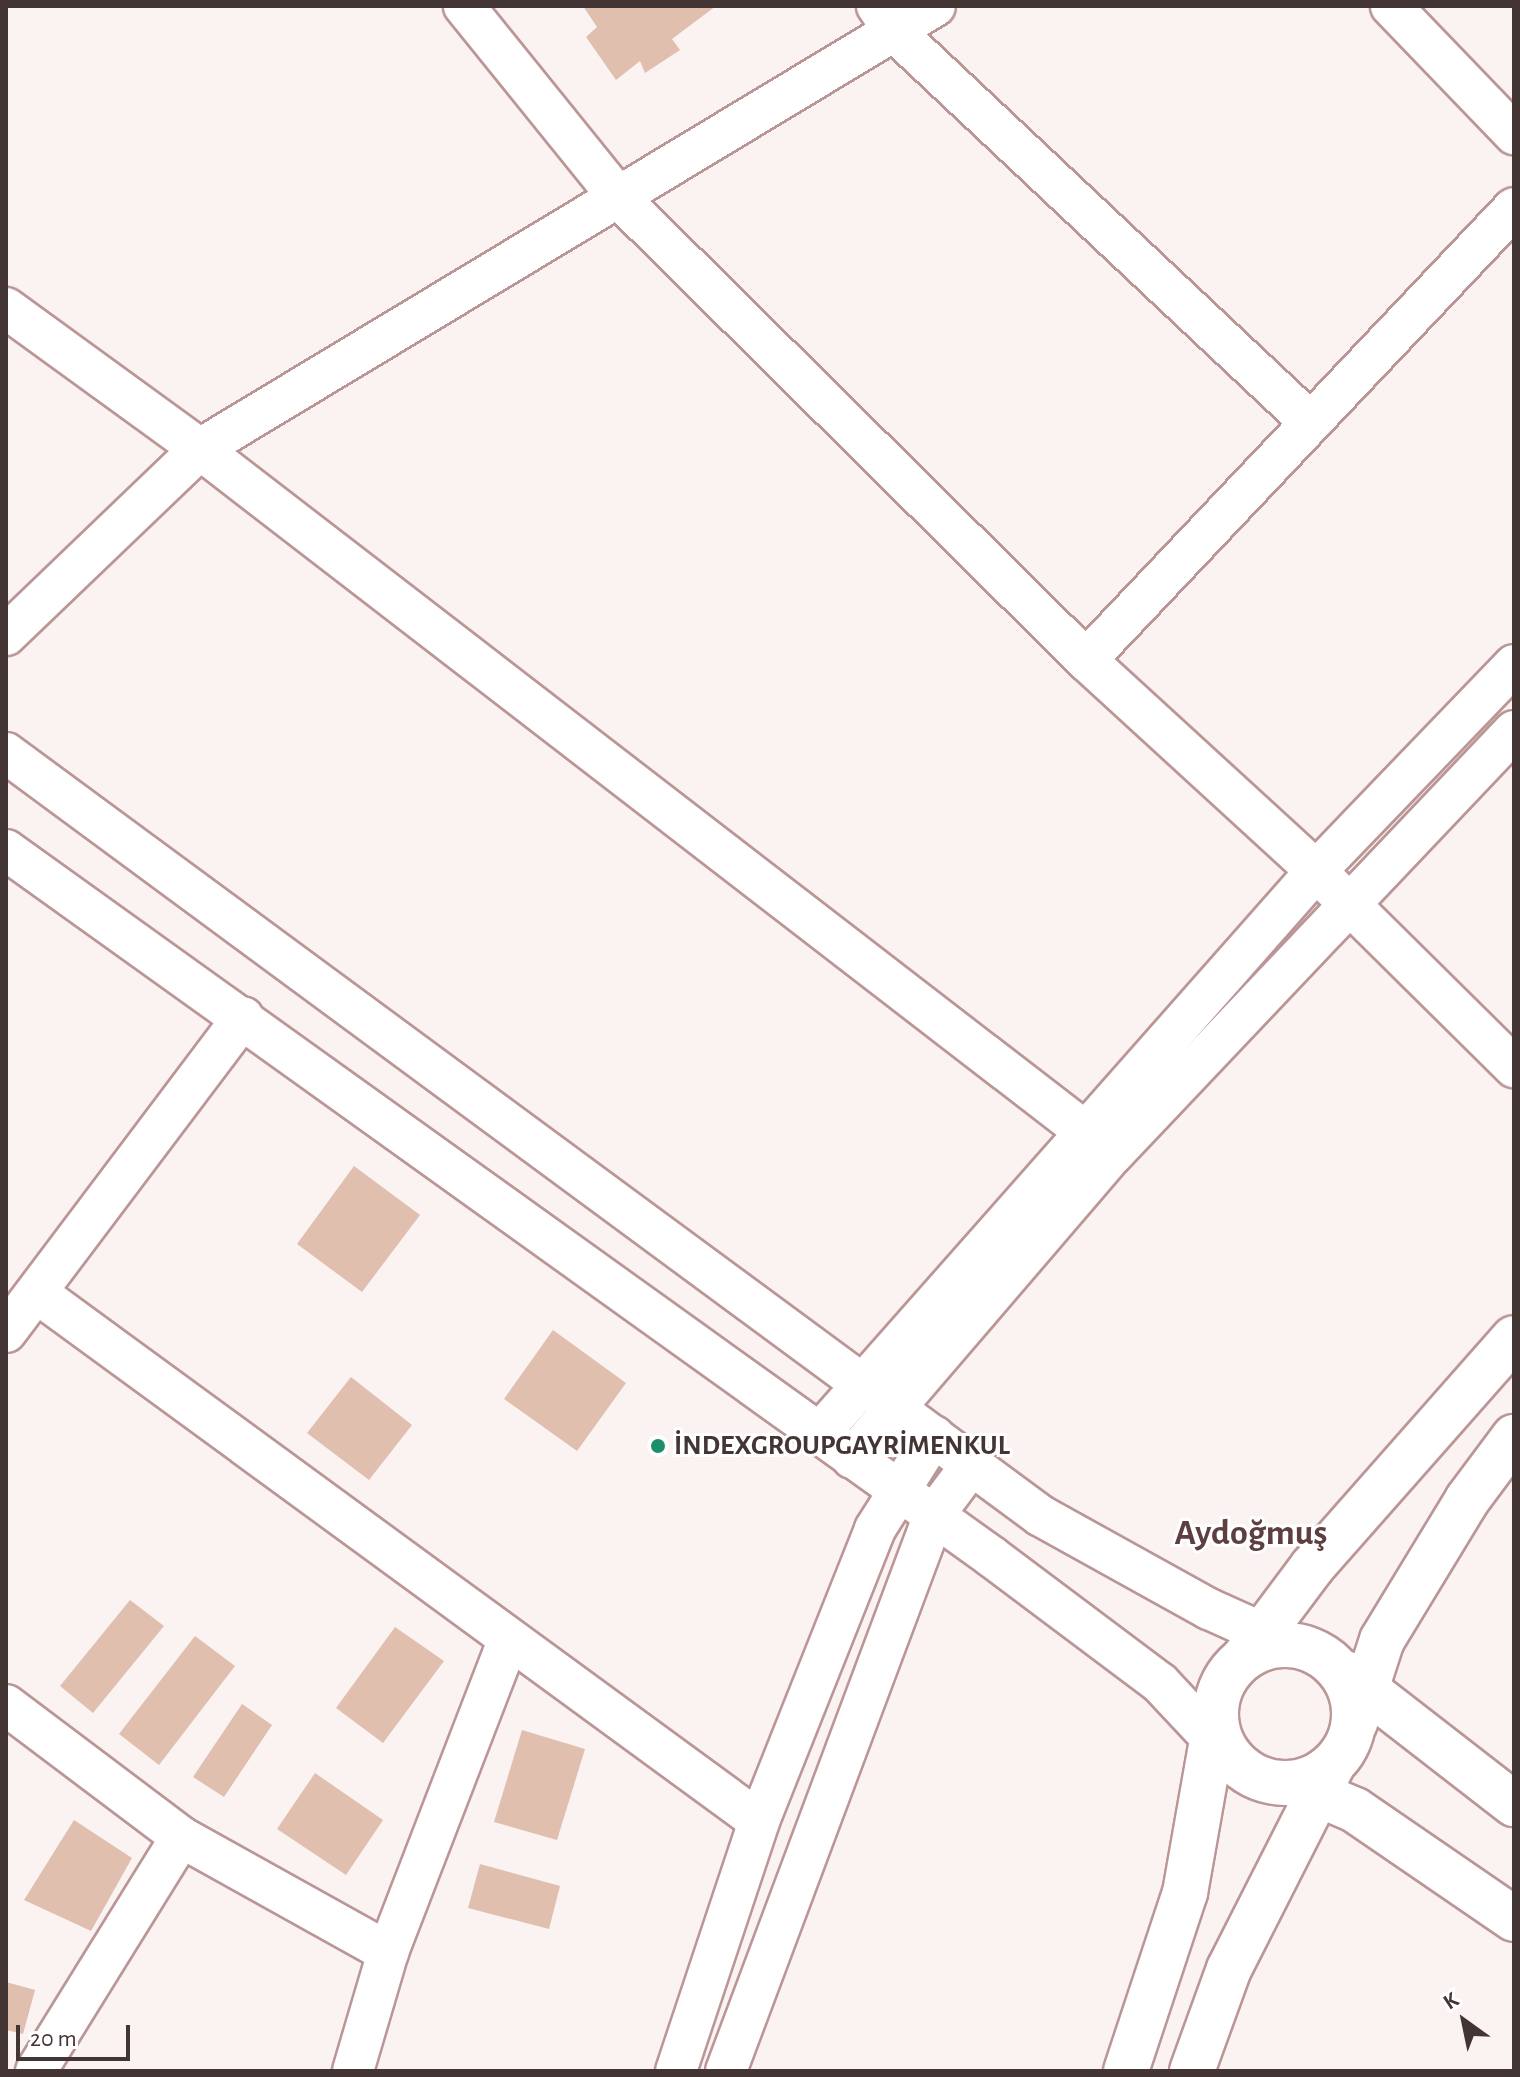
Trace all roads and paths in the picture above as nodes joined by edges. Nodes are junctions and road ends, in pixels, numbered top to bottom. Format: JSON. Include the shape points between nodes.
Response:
{"nodes":[{"id":1,"x":464,"y":6,"type":"edge"},
{"id":2,"x":935,"y":6,"type":"edge"},
{"id":3,"x":1391,"y":6,"type":"edge"},
{"id":4,"x":885,"y":19,"type":"edge"},
{"id":5,"x":1514,"y":134,"type":"edge"},
{"id":6,"x":619,"y":198,"type":"junction"},
{"id":7,"x":1514,"y":208,"type":"edge"},
{"id":8,"x":6,"y":308,"type":"edge"},
{"id":9,"x":1311,"y":423,"type":"junction"},
{"id":10,"x":200,"y":449,"type":"junction"},
{"id":11,"x":6,"y":635,"type":"edge"},
{"id":12,"x":1086,"y":660,"type":"junction"},
{"id":13,"x":1514,"y":665,"type":"edge"},
{"id":14,"x":1514,"y":731,"type":"edge"},
{"id":15,"x":6,"y":753,"type":"edge"},
{"id":16,"x":6,"y":850,"type":"edge"},
{"id":17,"x":1316,"y":871,"type":"junction"},
{"id":18,"x":1348,"y":903,"type":"junction"},
{"id":19,"x":243,"y":1017,"type":"junction"},
{"id":20,"x":1514,"y":1067,"type":"edge"},
{"id":21,"x":1083,"y":1130,"type":"junction"},
{"id":22,"x":37,"y":1293,"type":"junction"},
{"id":23,"x":6,"y":1332,"type":"edge"},
{"id":24,"x":1514,"y":1338,"type":"edge"},
{"id":25,"x":864,"y":1382,"type":"junction"},
{"id":26,"x":896,"y":1407,"type":"junction"},
{"id":27,"x":819,"y":1434,"type":"junction"},
{"id":28,"x":934,"y":1436,"type":"junction"},
{"id":29,"x":1514,"y":1437,"type":"edge"},
{"id":30,"x":852,"y":1458,"type":"junction"},
{"id":31,"x":972,"y":1464,"type":"junction"},
{"id":32,"x":900,"y":1491,"type":"junction"},
{"id":33,"x":934,"y":1515,"type":"junction"},
{"id":34,"x":508,"y":1641,"type":"junction"},
{"id":35,"x":1265,"y":1645,"type":"junction"},
{"id":36,"x":6,"y":1705,"type":"edge"},
{"id":37,"x":1360,"y":1707,"type":"junction"},
{"id":38,"x":1219,"y":1738,"type":"junction"},
{"id":39,"x":1313,"y":1781,"type":"junction"},
{"id":40,"x":1514,"y":1804,"type":"edge"},
{"id":41,"x":759,"y":1821,"type":"junction"},
{"id":42,"x":181,"y":1837,"type":"junction"},
{"id":43,"x":1514,"y":1919,"type":"edge"},
{"id":44,"x":388,"y":1952,"type":"junction"},
{"id":45,"x":36,"y":2071,"type":"edge"},
{"id":46,"x":353,"y":2071,"type":"edge"},
{"id":47,"x":676,"y":2071,"type":"edge"},
{"id":48,"x":726,"y":2071,"type":"edge"},
{"id":49,"x":1126,"y":2071,"type":"edge"},
{"id":50,"x":1192,"y":2071,"type":"edge"}],
"edges":[{"from":1,"to":6,"type":"street"},
{"from":2,"to":4,"type":"street"},
{"from":3,"to":5,"type":"street"},
{"from":4,"to":6,"type":"street"},
{"from":4,"to":9,"type":"street"},
{"from":6,"to":10,"type":"street"},
{"from":6,"to":12,"type":"street"},
{"from":7,"to":9,"type":"street"},
{"from":8,"to":10,"type":"street"},
{"from":9,"to":12,"type":"street"},
{"from":10,"to":11,"type":"street"},
{"from":10,"to":21,"type":"street"},
{"from":12,"to":17,"type":"street"},
{"from":13,"to":17,"type":"street"},
{"from":14,"to":18,"type":"street"},
{"from":15,"to":25,"type":"street"},
{"from":16,"to":19,"type":"street"},
{"from":17,"to":18,"type":"street"},
{"from":17,"to":21,"type":"street"},
{"from":18,"to":20,"type":"street"},
{"from":18,"to":26,"type":"street","via":[[1113,1154]]},
{"from":19,"to":22,"type":"street"},
{"from":19,"to":27,"type":"street"},
{"from":21,"to":25,"type":"street"},
{"from":22,"to":23,"type":"street"},
{"from":22,"to":34,"type":"street"},
{"from":24,"to":35,"type":"street","via":[[1312,1567]]},
{"from":25,"to":26,"type":"street"},
{"from":25,"to":27,"type":"street"},
{"from":26,"to":28,"type":"street"},
{"from":26,"to":30,"type":"street"},
{"from":27,"to":30,"type":"street"},
{"from":28,"to":31,"type":"street"},
{"from":28,"to":32,"type":"street"},
{"from":29,"to":37,"type":"street","via":[[1467,1500],[1382,1640]]},
{"from":30,"to":32,"type":"street"},
{"from":31,"to":33,"type":"street"},
{"from":31,"to":35,"type":"street","via":[[1041,1516]]},
{"from":32,"to":33,"type":"street"},
{"from":32,"to":41,"type":"street","via":[[875,1529]]},
{"from":33,"to":38,"type":"street","via":[[1160,1683]]},
{"from":33,"to":48,"type":"street"},
{"from":34,"to":41,"type":"street"},
{"from":34,"to":44,"type":"street"},
{"from":35,"to":37,"type":"street","via":[[1331,1662]]},
{"from":35,"to":38,"type":"street","via":[[1218,1694]]},
{"from":36,"to":42,"type":"street"},
{"from":37,"to":39,"type":"street"},
{"from":37,"to":40,"type":"street"},
{"from":38,"to":39,"type":"street","via":[[1258,1778]]},
{"from":38,"to":49,"type":"street","via":[[1185,1893]]},
{"from":39,"to":43,"type":"street"},
{"from":39,"to":50,"type":"street","via":[[1229,1969]]},
{"from":41,"to":47,"type":"street"},
{"from":42,"to":44,"type":"street"},
{"from":42,"to":45,"type":"street"},
{"from":44,"to":46,"type":"street"}]}
